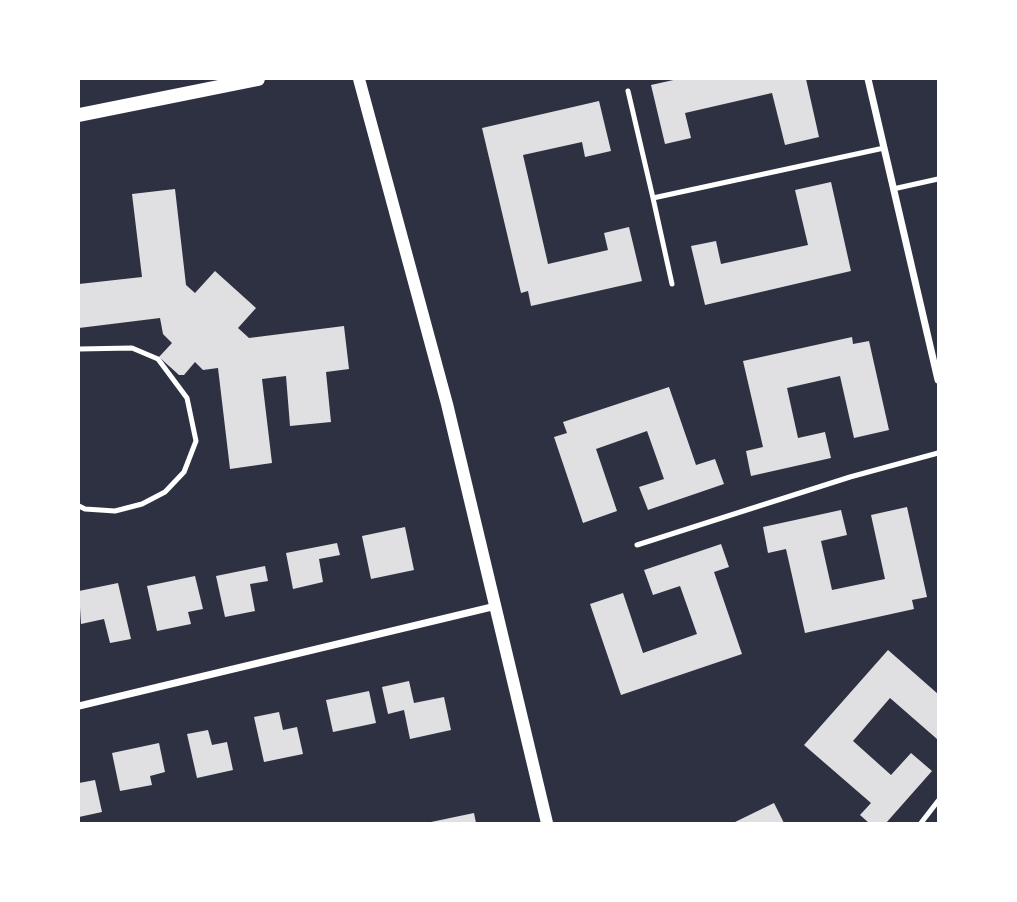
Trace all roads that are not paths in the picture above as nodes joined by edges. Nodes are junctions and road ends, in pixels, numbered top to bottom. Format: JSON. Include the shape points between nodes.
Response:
{"nodes":[{"id":1,"x":258,"y":79,"type":"edge"},
{"id":2,"x":359,"y":79,"type":"edge"},
{"id":3,"x":867,"y":79,"type":"edge"},
{"id":4,"x":628,"y":91,"type":"dead end"},
{"id":5,"x":79,"y":115,"type":"edge"},
{"id":6,"x":884,"y":148,"type":"junction"},
{"id":7,"x":938,"y":179,"type":"edge"},
{"id":8,"x":893,"y":188,"type":"junction"},
{"id":9,"x":653,"y":198,"type":"junction"},
{"id":10,"x":672,"y":284,"type":"dead end"},
{"id":11,"x":79,"y":349,"type":"edge"},
{"id":12,"x":938,"y":380,"type":"edge"},
{"id":13,"x":938,"y":453,"type":"edge"},
{"id":14,"x":79,"y":506,"type":"edge"},
{"id":15,"x":637,"y":545,"type":"dead end"},
{"id":16,"x":496,"y":606,"type":"junction"},
{"id":17,"x":79,"y":706,"type":"edge"},
{"id":18,"x":938,"y":801,"type":"edge"},
{"id":19,"x":547,"y":823,"type":"edge"},
{"id":20,"x":921,"y":823,"type":"edge"}],
"edges":[{"from":1,"to":5,"type":"main road"},
{"from":2,"to":16,"type":"street"},
{"from":3,"to":6,"type":"street"},
{"from":4,"to":9,"type":"lane"},
{"from":6,"to":8,"type":"street"},
{"from":6,"to":9,"type":"lane"},
{"from":7,"to":8,"type":"lane"},
{"from":8,"to":12,"type":"street"},
{"from":9,"to":10,"type":"lane"},
{"from":11,"to":14,"type":"lane","via":[[132,348],[158,359],[187,398],[196,440],[184,472],[165,492],[115,510]]},
{"from":13,"to":15,"type":"lane"},
{"from":16,"to":17,"type":"street"},
{"from":16,"to":19,"type":"street"},
{"from":18,"to":20,"type":"lane"}]}
